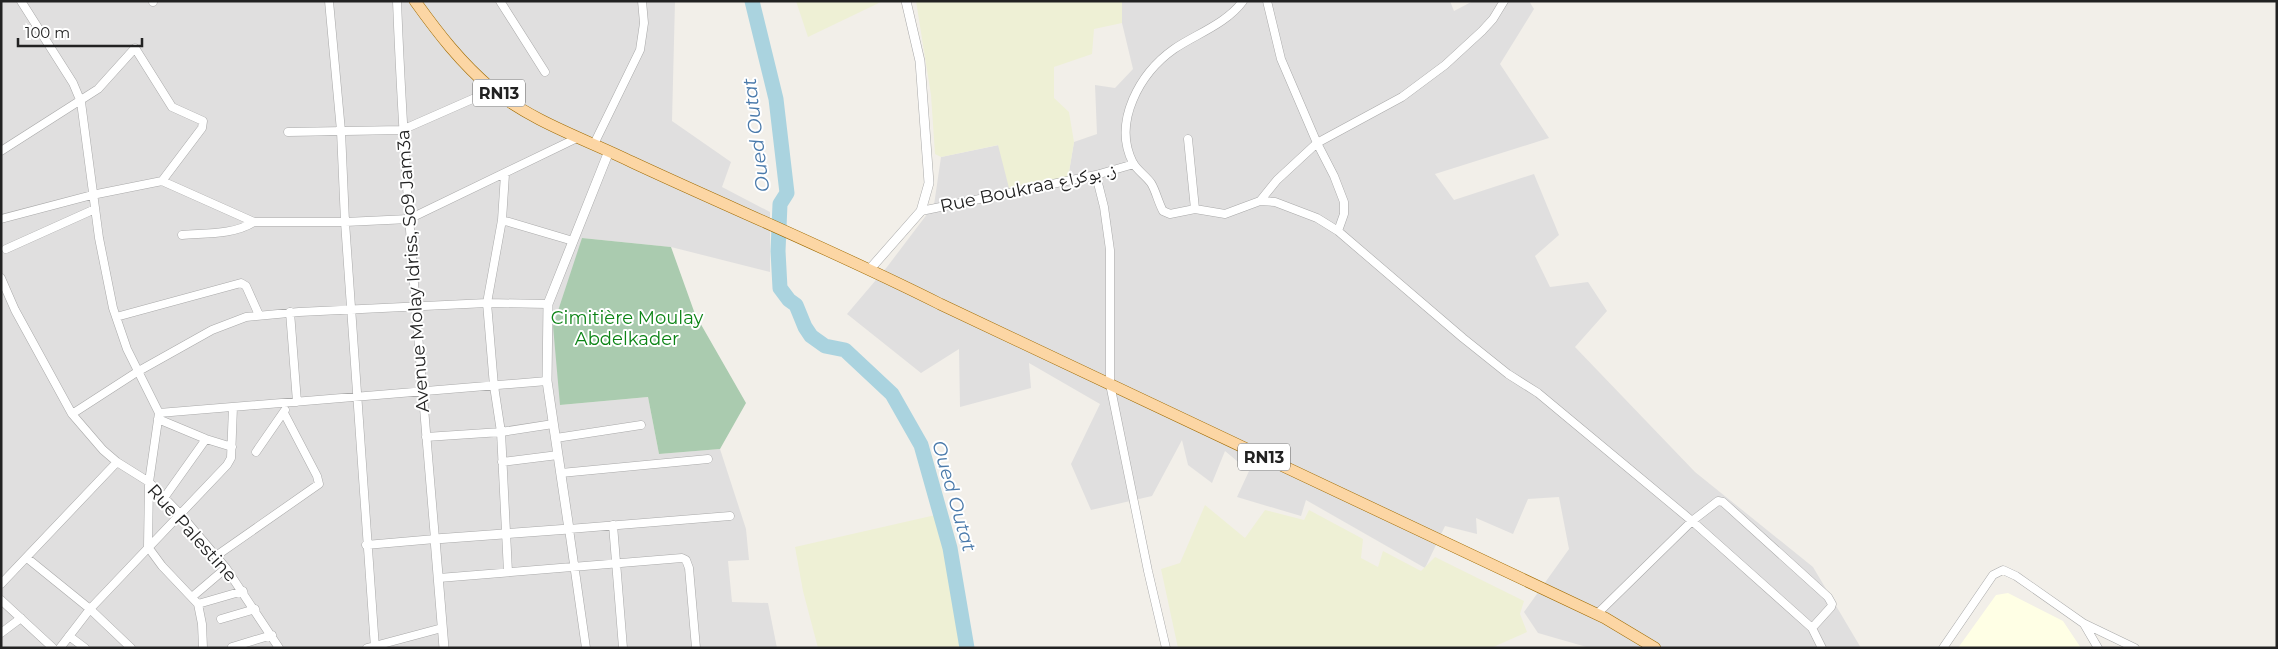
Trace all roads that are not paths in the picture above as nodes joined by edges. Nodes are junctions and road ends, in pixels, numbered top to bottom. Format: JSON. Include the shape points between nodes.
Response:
{"nodes":[{"id":1,"x":21,"y":1,"type":"edge"},
{"id":2,"x":329,"y":1,"type":"edge"},
{"id":3,"x":396,"y":1,"type":"edge"},
{"id":4,"x":500,"y":1,"type":"edge"},
{"id":5,"x":642,"y":1,"type":"edge"},
{"id":6,"x":906,"y":1,"type":"edge"},
{"id":7,"x":1243,"y":1,"type":"edge"},
{"id":8,"x":1267,"y":1,"type":"edge"},
{"id":9,"x":1504,"y":1,"type":"edge"},
{"id":10,"x":419,"y":3,"type":"edge"},
{"id":11,"x":546,"y":72,"type":"dead end"},
{"id":12,"x":493,"y":90,"type":"junction"},
{"id":13,"x":81,"y":102,"type":"junction"},
{"id":14,"x":402,"y":130,"type":"junction"},
{"id":15,"x":341,"y":131,"type":"junction"},
{"id":16,"x":288,"y":132,"type":"dead end"},
{"id":17,"x":577,"y":138,"type":"junction"},
{"id":18,"x":1188,"y":139,"type":"dead end"},
{"id":19,"x":1317,"y":143,"type":"junction"},
{"id":20,"x":594,"y":144,"type":"junction"},
{"id":21,"x":1,"y":151,"type":"edge"},
{"id":22,"x":609,"y":151,"type":"junction"},
{"id":23,"x":1134,"y":164,"type":"junction"},
{"id":24,"x":505,"y":174,"type":"junction"},
{"id":25,"x":1096,"y":175,"type":"junction"},
{"id":26,"x":162,"y":181,"type":"junction"},
{"id":27,"x":92,"y":195,"type":"junction"},
{"id":28,"x":1260,"y":201,"type":"junction"},
{"id":29,"x":95,"y":209,"type":"junction"},
{"id":30,"x":1195,"y":209,"type":"junction"},
{"id":31,"x":922,"y":211,"type":"junction"},
{"id":32,"x":1,"y":219,"type":"edge"},
{"id":33,"x":409,"y":219,"type":"junction"},
{"id":34,"x":502,"y":220,"type":"junction"},
{"id":35,"x":254,"y":222,"type":"junction"},
{"id":36,"x":345,"y":222,"type":"junction"},
{"id":37,"x":1338,"y":231,"type":"junction"},
{"id":38,"x":182,"y":236,"type":"dead end"},
{"id":39,"x":573,"y":241,"type":"junction"},
{"id":40,"x":6,"y":249,"type":"dead end"},
{"id":41,"x":870,"y":269,"type":"junction"},
{"id":42,"x":1,"y":278,"type":"edge"},
{"id":43,"x":487,"y":303,"type":"junction"},
{"id":44,"x":548,"y":304,"type":"junction"},
{"id":45,"x":414,"y":307,"type":"junction"},
{"id":46,"x":351,"y":311,"type":"junction"},
{"id":47,"x":290,"y":312,"type":"junction"},
{"id":48,"x":259,"y":315,"type":"junction"},
{"id":49,"x":116,"y":317,"type":"junction"},
{"id":50,"x":137,"y":372,"type":"junction"},
{"id":51,"x":547,"y":381,"type":"junction"},
{"id":52,"x":1110,"y":384,"type":"junction"},
{"id":53,"x":494,"y":386,"type":"junction"},
{"id":54,"x":422,"y":391,"type":"junction"},
{"id":55,"x":358,"y":397,"type":"junction"},
{"id":56,"x":287,"y":402,"type":"junction"},
{"id":57,"x":297,"y":402,"type":"junction"},
{"id":58,"x":233,"y":407,"type":"junction"},
{"id":59,"x":284,"y":413,"type":"junction"},
{"id":60,"x":72,"y":414,"type":"junction"},
{"id":61,"x":158,"y":416,"type":"junction"},
{"id":62,"x":553,"y":424,"type":"junction"},
{"id":63,"x":641,"y":425,"type":"dead end"},
{"id":64,"x":501,"y":432,"type":"junction"},
{"id":65,"x":426,"y":437,"type":"junction"},
{"id":66,"x":556,"y":438,"type":"junction"},
{"id":67,"x":206,"y":439,"type":"junction"},
{"id":68,"x":232,"y":447,"type":"junction"},
{"id":69,"x":256,"y":452,"type":"dead end"},
{"id":70,"x":558,"y":455,"type":"junction"},
{"id":71,"x":708,"y":458,"type":"dead end"},
{"id":72,"x":117,"y":462,"type":"junction"},
{"id":73,"x":502,"y":462,"type":"junction"},
{"id":74,"x":561,"y":472,"type":"junction"},
{"id":75,"x":149,"y":482,"type":"junction"},
{"id":76,"x":164,"y":498,"type":"junction"},
{"id":77,"x":181,"y":515,"type":"junction"},
{"id":78,"x":730,"y":516,"type":"dead end"},
{"id":79,"x":1692,"y":521,"type":"junction"},
{"id":80,"x":613,"y":525,"type":"junction"},
{"id":81,"x":569,"y":529,"type":"junction"},
{"id":82,"x":505,"y":534,"type":"junction"},
{"id":83,"x":435,"y":540,"type":"junction"},
{"id":84,"x":366,"y":545,"type":"junction"},
{"id":85,"x":148,"y":547,"type":"junction"},
{"id":86,"x":216,"y":556,"type":"junction"},
{"id":87,"x":27,"y":558,"type":"junction"},
{"id":88,"x":616,"y":564,"type":"junction"},
{"id":89,"x":576,"y":567,"type":"junction"},
{"id":90,"x":226,"y":568,"type":"junction"},
{"id":91,"x":508,"y":572,"type":"junction"},
{"id":92,"x":439,"y":578,"type":"junction"},
{"id":93,"x":1,"y":583,"type":"edge"},
{"id":94,"x":243,"y":591,"type":"junction"},
{"id":95,"x":192,"y":597,"type":"junction"},
{"id":96,"x":1,"y":600,"type":"edge"},
{"id":97,"x":198,"y":604,"type":"junction"},
{"id":98,"x":90,"y":609,"type":"junction"},
{"id":99,"x":255,"y":609,"type":"junction"},
{"id":100,"x":1597,"y":614,"type":"junction"},
{"id":101,"x":21,"y":618,"type":"junction"},
{"id":102,"x":221,"y":619,"type":"dead end"},
{"id":103,"x":2083,"y":623,"type":"junction"},
{"id":104,"x":442,"y":628,"type":"junction"},
{"id":105,"x":1812,"y":628,"type":"junction"},
{"id":106,"x":1,"y":633,"type":"edge"},
{"id":107,"x":272,"y":635,"type":"junction"},
{"id":108,"x":69,"y":636,"type":"junction"},
{"id":109,"x":232,"y":647,"type":"edge"},
{"id":110,"x":372,"y":647,"type":"edge"},
{"id":111,"x":53,"y":648,"type":"edge"},
{"id":112,"x":60,"y":648,"type":"edge"},
{"id":113,"x":85,"y":648,"type":"edge"},
{"id":114,"x":132,"y":648,"type":"edge"},
{"id":115,"x":204,"y":648,"type":"edge"},
{"id":116,"x":279,"y":648,"type":"edge"},
{"id":117,"x":444,"y":648,"type":"edge"},
{"id":118,"x":586,"y":648,"type":"edge"},
{"id":119,"x":623,"y":648,"type":"edge"},
{"id":120,"x":696,"y":648,"type":"edge"},
{"id":121,"x":1166,"y":648,"type":"edge"},
{"id":122,"x":1655,"y":648,"type":"edge"},
{"id":123,"x":1822,"y":648,"type":"edge"},
{"id":124,"x":1943,"y":648,"type":"edge"},
{"id":125,"x":2098,"y":648,"type":"edge"},
{"id":126,"x":2135,"y":648,"type":"edge"}],
"edges":[{"from":1,"to":13,"type":"street","via":[[74,83]]},
{"from":2,"to":15,"type":"street"},
{"from":3,"to":14,"type":"street","name":"Avenue Molay Idriss, So9 Jam3a"},
{"from":4,"to":11,"type":"street"},
{"from":5,"to":20,"type":"street","via":[[640,50]]},
{"from":6,"to":31,"type":"street","via":[[923,90],[929,183]]},
{"from":7,"to":23,"type":"street","via":[[1216,24],[1174,49],[1136,90],[1126,134]]},
{"from":8,"to":19,"type":"street","via":[[1281,59]]},
{"from":9,"to":19,"type":"street","via":[[1482,31],[1402,97]]},
{"from":10,"to":12,"type":"main road","number":"RN13","via":[[458,58]]},
{"from":12,"to":14,"type":"street"},
{"from":12,"to":17,"type":"main road","number":"RN13","via":[[533,117]]},
{"from":13,"to":21,"type":"street"},
{"from":13,"to":26,"type":"street","via":[[98,89],[135,48],[172,107],[203,121],[202,128]]},
{"from":13,"to":27,"type":"street"},
{"from":14,"to":15,"type":"street"},
{"from":14,"to":33,"type":"street","name":"Avenue Molay Idriss, So9 Jam3a"},
{"from":15,"to":16,"type":"street"},
{"from":15,"to":36,"type":"street"},
{"from":17,"to":20,"type":"main road","number":"RN13"},
{"from":17,"to":24,"type":"street"},
{"from":18,"to":30,"type":"street"},
{"from":19,"to":28,"type":"street","via":[[1277,180]]},
{"from":19,"to":37,"type":"street","via":[[1344,202]]},
{"from":20,"to":22,"type":"main road","number":"RN13"},
{"from":22,"to":39,"type":"street"},
{"from":22,"to":41,"type":"main road","number":"RN13"},
{"from":23,"to":25,"type":"street","name":"Rue Boukraa ز. بوكراع"},
{"from":23,"to":30,"type":"street","via":[[1152,185],[1163,211],[1170,214]]},
{"from":24,"to":33,"type":"street"},
{"from":24,"to":34,"type":"street"},
{"from":25,"to":31,"type":"street","name":"Rue Boukraa ز. بوكراع"},
{"from":25,"to":52,"type":"street","via":[[1107,220],[1110,250]]},
{"from":26,"to":27,"type":"street"},
{"from":26,"to":35,"type":"street"},
{"from":27,"to":29,"type":"street"},
{"from":27,"to":32,"type":"street"},
{"from":28,"to":30,"type":"street","via":[[1224,214]]},
{"from":28,"to":37,"type":"street","via":[[1296,209]]},
{"from":29,"to":40,"type":"street"},
{"from":29,"to":49,"type":"street"},
{"from":31,"to":41,"type":"street"},
{"from":33,"to":36,"type":"street"},
{"from":33,"to":45,"type":"street","name":"Avenue Molay Idriss, So9 Jam3a"},
{"from":34,"to":39,"type":"street"},
{"from":34,"to":43,"type":"street"},
{"from":35,"to":36,"type":"street"},
{"from":35,"to":38,"type":"street","via":[[227,232]]},
{"from":36,"to":46,"type":"street"},
{"from":37,"to":79,"type":"street","via":[[1463,338],[1538,393]]},
{"from":39,"to":44,"type":"street"},
{"from":41,"to":52,"type":"main road","number":"RN13"},
{"from":42,"to":60,"type":"street","name":"Rue Palestine"},
{"from":43,"to":44,"type":"street"},
{"from":43,"to":45,"type":"street"},
{"from":43,"to":53,"type":"street"},
{"from":44,"to":51,"type":"street"},
{"from":45,"to":46,"type":"street"},
{"from":45,"to":54,"type":"street","name":"Avenue Molay Idriss, So9 Jam3a"},
{"from":46,"to":47,"type":"street"},
{"from":46,"to":55,"type":"street"},
{"from":47,"to":48,"type":"street"},
{"from":47,"to":57,"type":"street"},
{"from":48,"to":49,"type":"street","via":[[246,286],[241,283]]},
{"from":48,"to":50,"type":"street","via":[[226,323]]},
{"from":49,"to":50,"type":"street"},
{"from":50,"to":60,"type":"street"},
{"from":50,"to":61,"type":"street"},
{"from":51,"to":53,"type":"street"},
{"from":51,"to":62,"type":"street"},
{"from":52,"to":100,"type":"main road","number":"RN13"},
{"from":52,"to":121,"type":"street"},
{"from":53,"to":54,"type":"street"},
{"from":53,"to":64,"type":"street"},
{"from":54,"to":55,"type":"street"},
{"from":54,"to":65,"type":"street","name":"Avenue Molay Idriss, So9 Jam3a"},
{"from":55,"to":57,"type":"street"},
{"from":55,"to":84,"type":"street"},
{"from":56,"to":57,"type":"street"},
{"from":56,"to":58,"type":"street"},
{"from":56,"to":59,"type":"street"},
{"from":58,"to":61,"type":"street"},
{"from":58,"to":68,"type":"street"},
{"from":59,"to":69,"type":"street"},
{"from":59,"to":86,"type":"street","via":[[319,484]]},
{"from":60,"to":72,"type":"street","name":"Rue Palestine","via":[[92,439]]},
{"from":61,"to":67,"type":"street"},
{"from":61,"to":75,"type":"street"},
{"from":62,"to":64,"type":"street"},
{"from":62,"to":66,"type":"street"},
{"from":63,"to":66,"type":"street"},
{"from":64,"to":65,"type":"street"},
{"from":64,"to":73,"type":"street"},
{"from":65,"to":83,"type":"street","name":"Avenue Molay Idriss, So9 Jam3a"},
{"from":66,"to":70,"type":"street"},
{"from":67,"to":68,"type":"street"},
{"from":67,"to":76,"type":"street"},
{"from":68,"to":77,"type":"street","via":[[227,465]]},
{"from":70,"to":73,"type":"street"},
{"from":70,"to":74,"type":"street"},
{"from":71,"to":74,"type":"street"},
{"from":72,"to":75,"type":"street","name":"Rue Palestine"},
{"from":72,"to":87,"type":"street"},
{"from":73,"to":82,"type":"street"},
{"from":74,"to":81,"type":"street"},
{"from":75,"to":76,"type":"street","name":"Rue Palestine"},
{"from":75,"to":85,"type":"street"},
{"from":76,"to":77,"type":"street","name":"Rue Palestine"},
{"from":77,"to":85,"type":"street"},
{"from":77,"to":86,"type":"street","name":"Rue Palestine"},
{"from":78,"to":80,"type":"street"},
{"from":79,"to":100,"type":"street"},
{"from":79,"to":105,"type":"street"},
{"from":79,"to":105,"type":"street","via":[[1711,505],[1722,502],[1828,597],[1831,607]]},
{"from":80,"to":81,"type":"street"},
{"from":80,"to":88,"type":"street"},
{"from":81,"to":82,"type":"street"},
{"from":81,"to":89,"type":"street"},
{"from":82,"to":83,"type":"street"},
{"from":82,"to":91,"type":"street"},
{"from":83,"to":84,"type":"street"},
{"from":83,"to":92,"type":"street"},
{"from":84,"to":110,"type":"street"},
{"from":85,"to":95,"type":"street"},
{"from":85,"to":98,"type":"street"},
{"from":86,"to":90,"type":"street","name":"Rue Palestine"},
{"from":87,"to":93,"type":"street"},
{"from":87,"to":98,"type":"street"},
{"from":88,"to":89,"type":"street"},
{"from":88,"to":119,"type":"street"},
{"from":88,"to":120,"type":"street","via":[[686,560]]},
{"from":89,"to":91,"type":"street"},
{"from":89,"to":118,"type":"street"},
{"from":90,"to":94,"type":"street","name":"Rue Palestine"},
{"from":90,"to":95,"type":"street"},
{"from":91,"to":92,"type":"street"},
{"from":92,"to":104,"type":"street"},
{"from":94,"to":97,"type":"street"},
{"from":94,"to":99,"type":"street","name":"Rue Palestine"},
{"from":95,"to":97,"type":"street"},
{"from":96,"to":101,"type":"street"},
{"from":97,"to":115,"type":"street"},
{"from":98,"to":108,"type":"street"},
{"from":98,"to":114,"type":"street"},
{"from":99,"to":102,"type":"street"},
{"from":99,"to":107,"type":"street","name":"Rue Palestine"},
{"from":100,"to":122,"type":"main road","number":"RN13"},
{"from":101,"to":106,"type":"street"},
{"from":101,"to":111,"type":"street"},
{"from":103,"to":124,"type":"street","via":[[2003,570],[1992,575]]},
{"from":103,"to":125,"type":"street"},
{"from":103,"to":126,"type":"street"},
{"from":104,"to":110,"type":"street"},
{"from":104,"to":117,"type":"street"},
{"from":105,"to":123,"type":"street"},
{"from":107,"to":109,"type":"street"},
{"from":107,"to":116,"type":"street","name":"Rue Palestine"},
{"from":108,"to":112,"type":"street"},
{"from":108,"to":113,"type":"street"}]}
